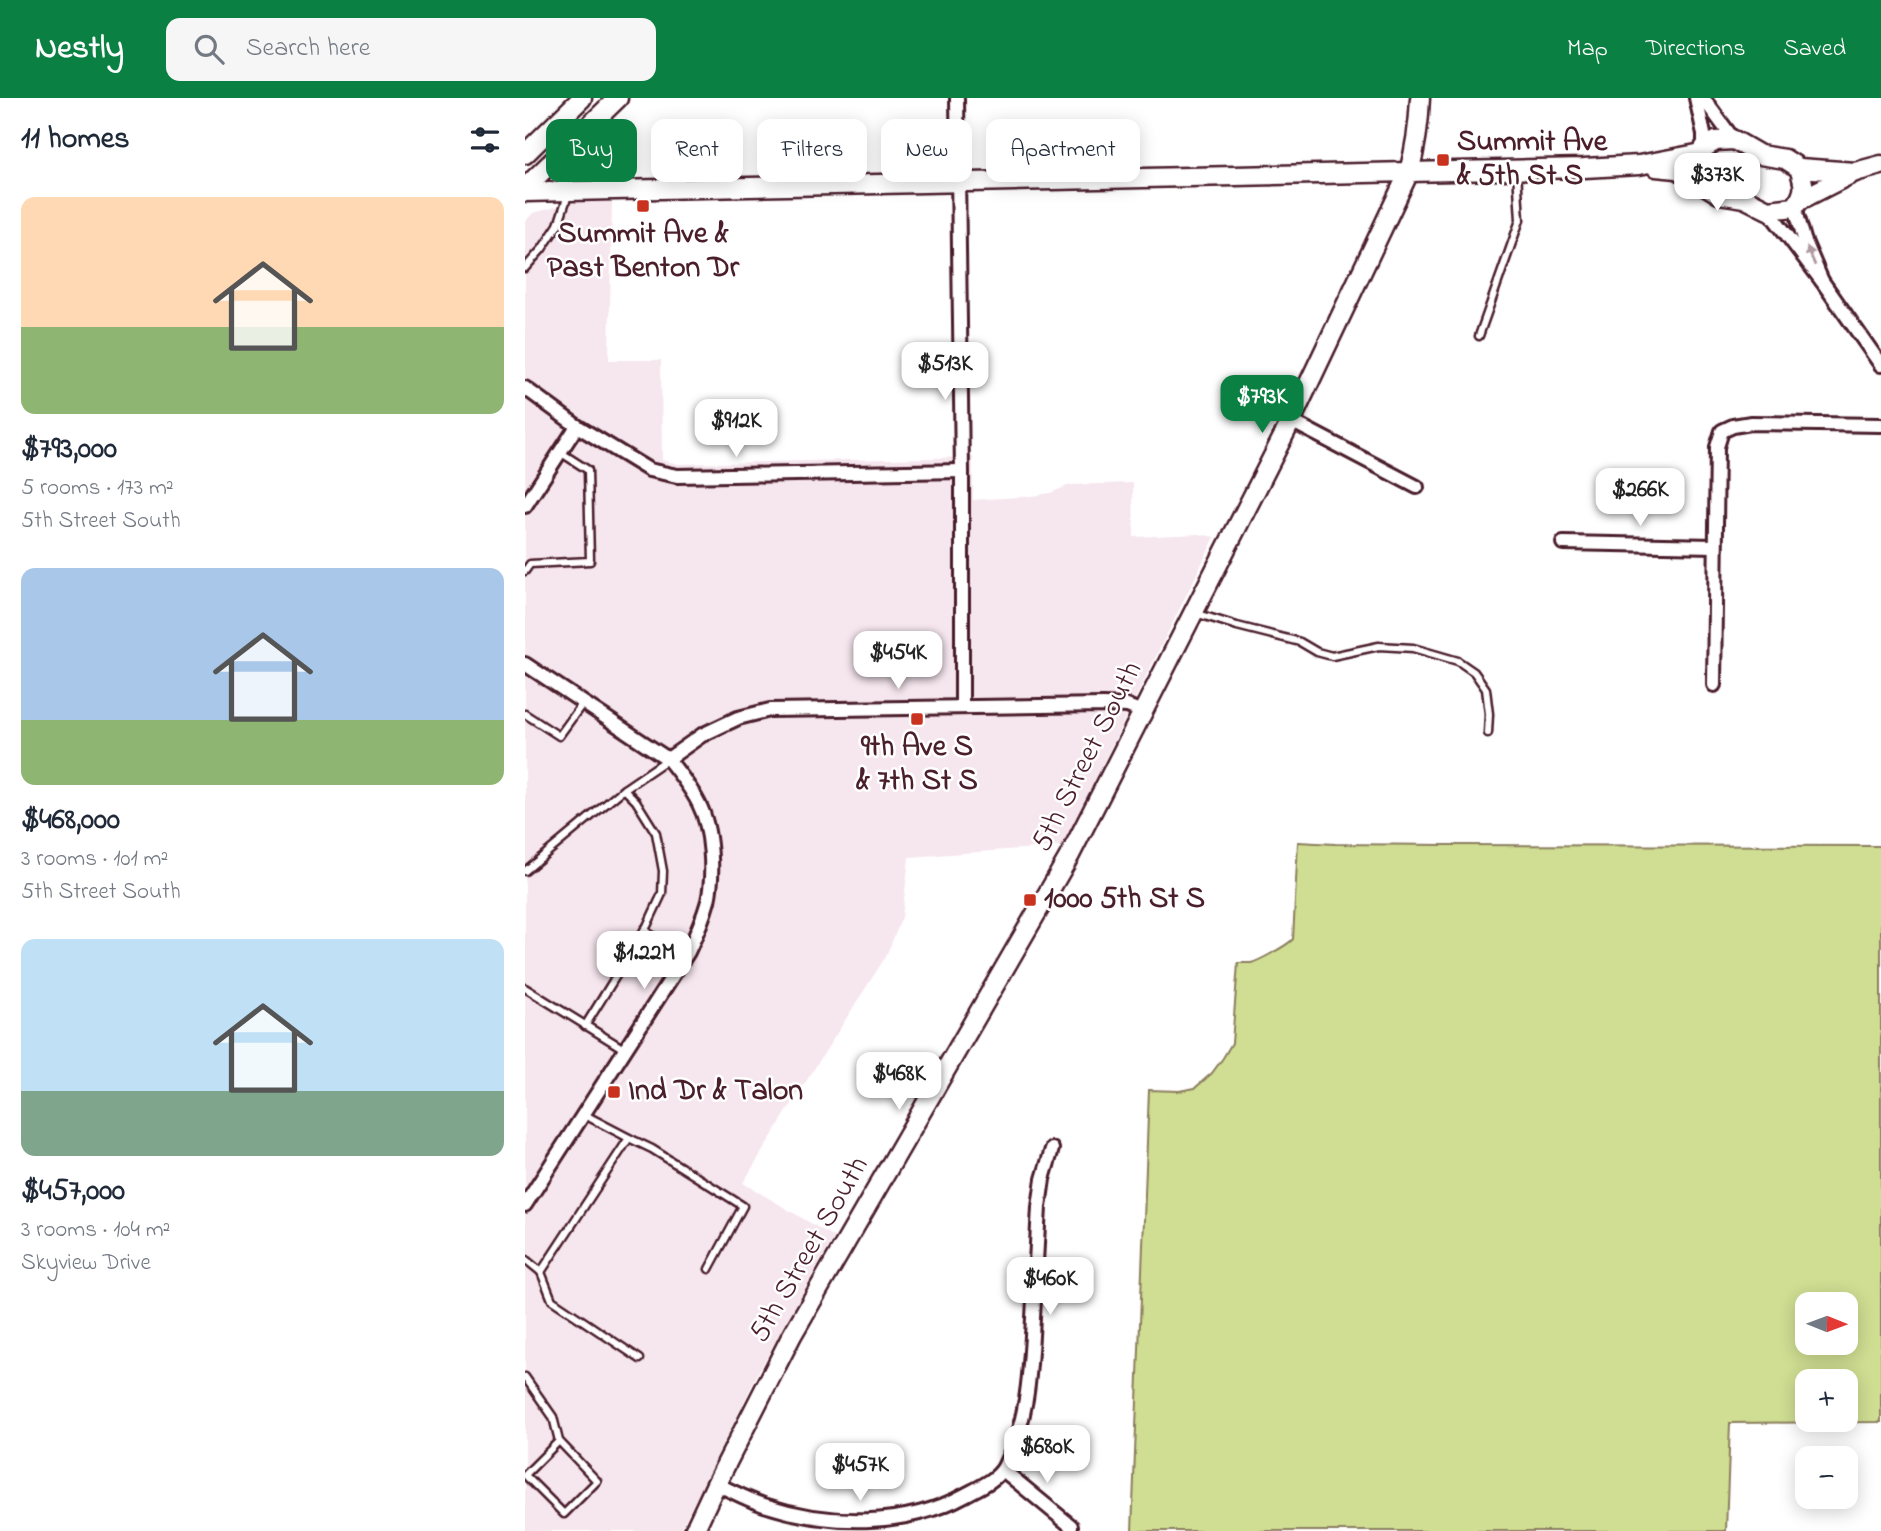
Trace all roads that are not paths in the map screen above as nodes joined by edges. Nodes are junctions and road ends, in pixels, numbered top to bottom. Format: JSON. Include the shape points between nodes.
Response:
{"nodes":[{"id":1,"x":582,"y":98,"type":"edge"},
{"id":2,"x":618,"y":98,"type":"edge"},
{"id":3,"x":957,"y":98,"type":"edge"},
{"id":4,"x":1420,"y":98,"type":"edge"},
{"id":5,"x":1696,"y":98,"type":"edge"},
{"id":6,"x":1703,"y":98,"type":"edge"},
{"id":7,"x":596,"y":119,"type":"edge"},
{"id":8,"x":1734,"y":140,"type":"junction"},
{"id":9,"x":1703,"y":151,"type":"junction"},
{"id":10,"x":525,"y":154,"type":"edge"},
{"id":11,"x":1639,"y":165,"type":"junction"},
{"id":12,"x":1881,"y":165,"type":"edge"},
{"id":13,"x":1799,"y":168,"type":"junction"},
{"id":14,"x":546,"y":169,"type":"edge"},
{"id":15,"x":1517,"y":170,"type":"junction"},
{"id":16,"x":1881,"y":171,"type":"edge"},
{"id":17,"x":1409,"y":172,"type":"junction"},
{"id":18,"x":1855,"y":172,"type":"junction"},
{"id":19,"x":607,"y":182,"type":"edge"},
{"id":20,"x":958,"y":183,"type":"junction"},
{"id":21,"x":1703,"y":184,"type":"junction"},
{"id":22,"x":525,"y":190,"type":"edge"},
{"id":23,"x":623,"y":190,"type":"junction"},
{"id":24,"x":570,"y":191,"type":"junction"},
{"id":25,"x":1798,"y":204,"type":"junction"},
{"id":26,"x":1768,"y":210,"type":"junction"},
{"id":27,"x":525,"y":268,"type":"edge"},
{"id":28,"x":1822,"y":281,"type":"junction"},
{"id":29,"x":1479,"y":336,"type":"dead end"},
{"id":30,"x":1881,"y":365,"type":"edge"},
{"id":31,"x":525,"y":388,"type":"edge"},
{"id":32,"x":1290,"y":421,"type":"junction"},
{"id":33,"x":1881,"y":425,"type":"edge"},
{"id":34,"x":577,"y":426,"type":"junction"},
{"id":35,"x":560,"y":452,"type":"junction"},
{"id":36,"x":962,"y":471,"type":"junction"},
{"id":37,"x":1417,"y":487,"type":"dead end"},
{"id":38,"x":525,"y":506,"type":"edge"},
{"id":39,"x":1563,"y":542,"type":"dead end"},
{"id":40,"x":1715,"y":546,"type":"junction"},
{"id":41,"x":525,"y":571,"type":"edge"},
{"id":42,"x":1193,"y":613,"type":"junction"},
{"id":43,"x":525,"y":664,"type":"edge"},
{"id":44,"x":1714,"y":685,"type":"dead end"},
{"id":45,"x":583,"y":703,"type":"junction"},
{"id":46,"x":962,"y":707,"type":"junction"},
{"id":47,"x":1143,"y":712,"type":"junction"},
{"id":48,"x":525,"y":714,"type":"edge"},
{"id":49,"x":1488,"y":733,"type":"dead end"},
{"id":50,"x":668,"y":759,"type":"junction"},
{"id":51,"x":624,"y":789,"type":"junction"},
{"id":52,"x":525,"y":871,"type":"edge"},
{"id":53,"x":644,"y":930,"type":"junction"},
{"id":54,"x":685,"y":957,"type":"junction"},
{"id":55,"x":525,"y":988,"type":"edge"},
{"id":56,"x":585,"y":1026,"type":"junction"},
{"id":57,"x":625,"y":1050,"type":"junction"},
{"id":58,"x":583,"y":1114,"type":"junction"},
{"id":59,"x":629,"y":1138,"type":"junction"},
{"id":60,"x":1052,"y":1149,"type":"dead end"},
{"id":61,"x":525,"y":1205,"type":"edge"},
{"id":62,"x":525,"y":1259,"type":"edge"},
{"id":63,"x":709,"y":1269,"type":"dead end"},
{"id":64,"x":541,"y":1272,"type":"junction"},
{"id":65,"x":640,"y":1359,"type":"dead end"},
{"id":66,"x":525,"y":1377,"type":"edge"},
{"id":67,"x":559,"y":1441,"type":"junction"},
{"id":68,"x":1003,"y":1470,"type":"junction"},
{"id":69,"x":716,"y":1484,"type":"junction"},
{"id":70,"x":1071,"y":1526,"type":"dead end"},
{"id":71,"x":694,"y":1531,"type":"edge"}],
"edges":[{"from":1,"to":10,"type":"street"},
{"from":2,"to":7,"type":"street"},
{"from":3,"to":20,"type":"street"},
{"from":4,"to":17,"type":"street","name":"5th Street South"},
{"from":5,"to":9,"type":"street"},
{"from":6,"to":8,"type":"street"},
{"from":8,"to":9,"type":"street","via":[[1716,141]]},
{"from":8,"to":13,"type":"street"},
{"from":9,"to":11,"type":"street"},
{"from":9,"to":21,"type":"street","via":[[1698,169]]},
{"from":11,"to":15,"type":"street"},
{"from":11,"to":21,"type":"street","via":[[1677,169]]},
{"from":12,"to":16,"type":"street"},
{"from":12,"to":18,"type":"street"},
{"from":13,"to":18,"type":"street"},
{"from":13,"to":25,"type":"street","via":[[1805,186]]},
{"from":14,"to":22,"type":"street"},
{"from":15,"to":17,"type":"street"},
{"from":15,"to":29,"type":"lane","via":[[1520,220]]},
{"from":17,"to":20,"type":"street"},
{"from":17,"to":32,"type":"street","name":"5th Street South"},
{"from":18,"to":25,"type":"street"},
{"from":19,"to":23,"type":"street"},
{"from":20,"to":23,"type":"street"},
{"from":20,"to":36,"type":"street"},
{"from":21,"to":26,"type":"street"},
{"from":22,"to":24,"type":"street"},
{"from":23,"to":24,"type":"street"},
{"from":24,"to":27,"type":"lane","via":[[558,225]]},
{"from":25,"to":26,"type":"street"},
{"from":28,"to":25,"type":"street","one_way":true,"via":[[1804,239]]},
{"from":26,"to":28,"type":"street"},
{"from":28,"to":30,"type":"street"},
{"from":31,"to":34,"type":"street"},
{"from":32,"to":37,"type":"street"},
{"from":32,"to":42,"type":"street","name":"5th Street South"},
{"from":33,"to":40,"type":"street","via":[[1751,423],[1722,431],[1717,447]]},
{"from":34,"to":35,"type":"street"},
{"from":34,"to":36,"type":"street","via":[[649,470],[677,476]]},
{"from":35,"to":38,"type":"street"},
{"from":35,"to":41,"type":"lane","via":[[588,470],[590,561],[530,564]]},
{"from":36,"to":46,"type":"street"},
{"from":39,"to":40,"type":"street"},
{"from":40,"to":44,"type":"street"},
{"from":42,"to":47,"type":"street","name":"5th Street South"},
{"from":42,"to":49,"type":"lane","via":[[1300,642],[1332,656],[1379,646],[1458,661],[1474,672],[1486,689]]},
{"from":43,"to":45,"type":"street"},
{"from":45,"to":48,"type":"lane","via":[[559,736]]},
{"from":45,"to":50,"type":"street"},
{"from":46,"to":47,"type":"street","via":[[1103,705]]},
{"from":46,"to":50,"type":"street","via":[[770,710],[702,734]]},
{"from":47,"to":69,"type":"street","name":"5th Street South","via":[[1070,855],[792,1335]]},
{"from":50,"to":51,"type":"lane"},
{"from":50,"to":54,"type":"street","via":[[701,807],[709,835],[709,897]]},
{"from":51,"to":52,"type":"lane"},
{"from":51,"to":53,"type":"lane","via":[[656,833],[663,871],[662,894]]},
{"from":53,"to":54,"type":"lane"},
{"from":53,"to":56,"type":"lane"},
{"from":54,"to":57,"type":"street"},
{"from":55,"to":56,"type":"lane"},
{"from":56,"to":57,"type":"lane"},
{"from":57,"to":58,"type":"street"},
{"from":58,"to":59,"type":"lane"},
{"from":58,"to":61,"type":"street"},
{"from":59,"to":63,"type":"lane","via":[[743,1206]]},
{"from":59,"to":64,"type":"lane"},
{"from":60,"to":68,"type":"street","via":[[1039,1207],[1030,1384]]},
{"from":62,"to":64,"type":"lane"},
{"from":64,"to":65,"type":"lane","via":[[552,1300]]},
{"from":66,"to":67,"type":"lane","via":[[553,1417]]},
{"from":67,"to":67,"type":"lane","via":[[597,1481],[564,1514],[525,1475]]},
{"from":68,"to":69,"type":"street","via":[[944,1505],[879,1520],[800,1514],[763,1505]]},
{"from":68,"to":70,"type":"street"},
{"from":69,"to":71,"type":"street","name":"5th Street South"}]}
